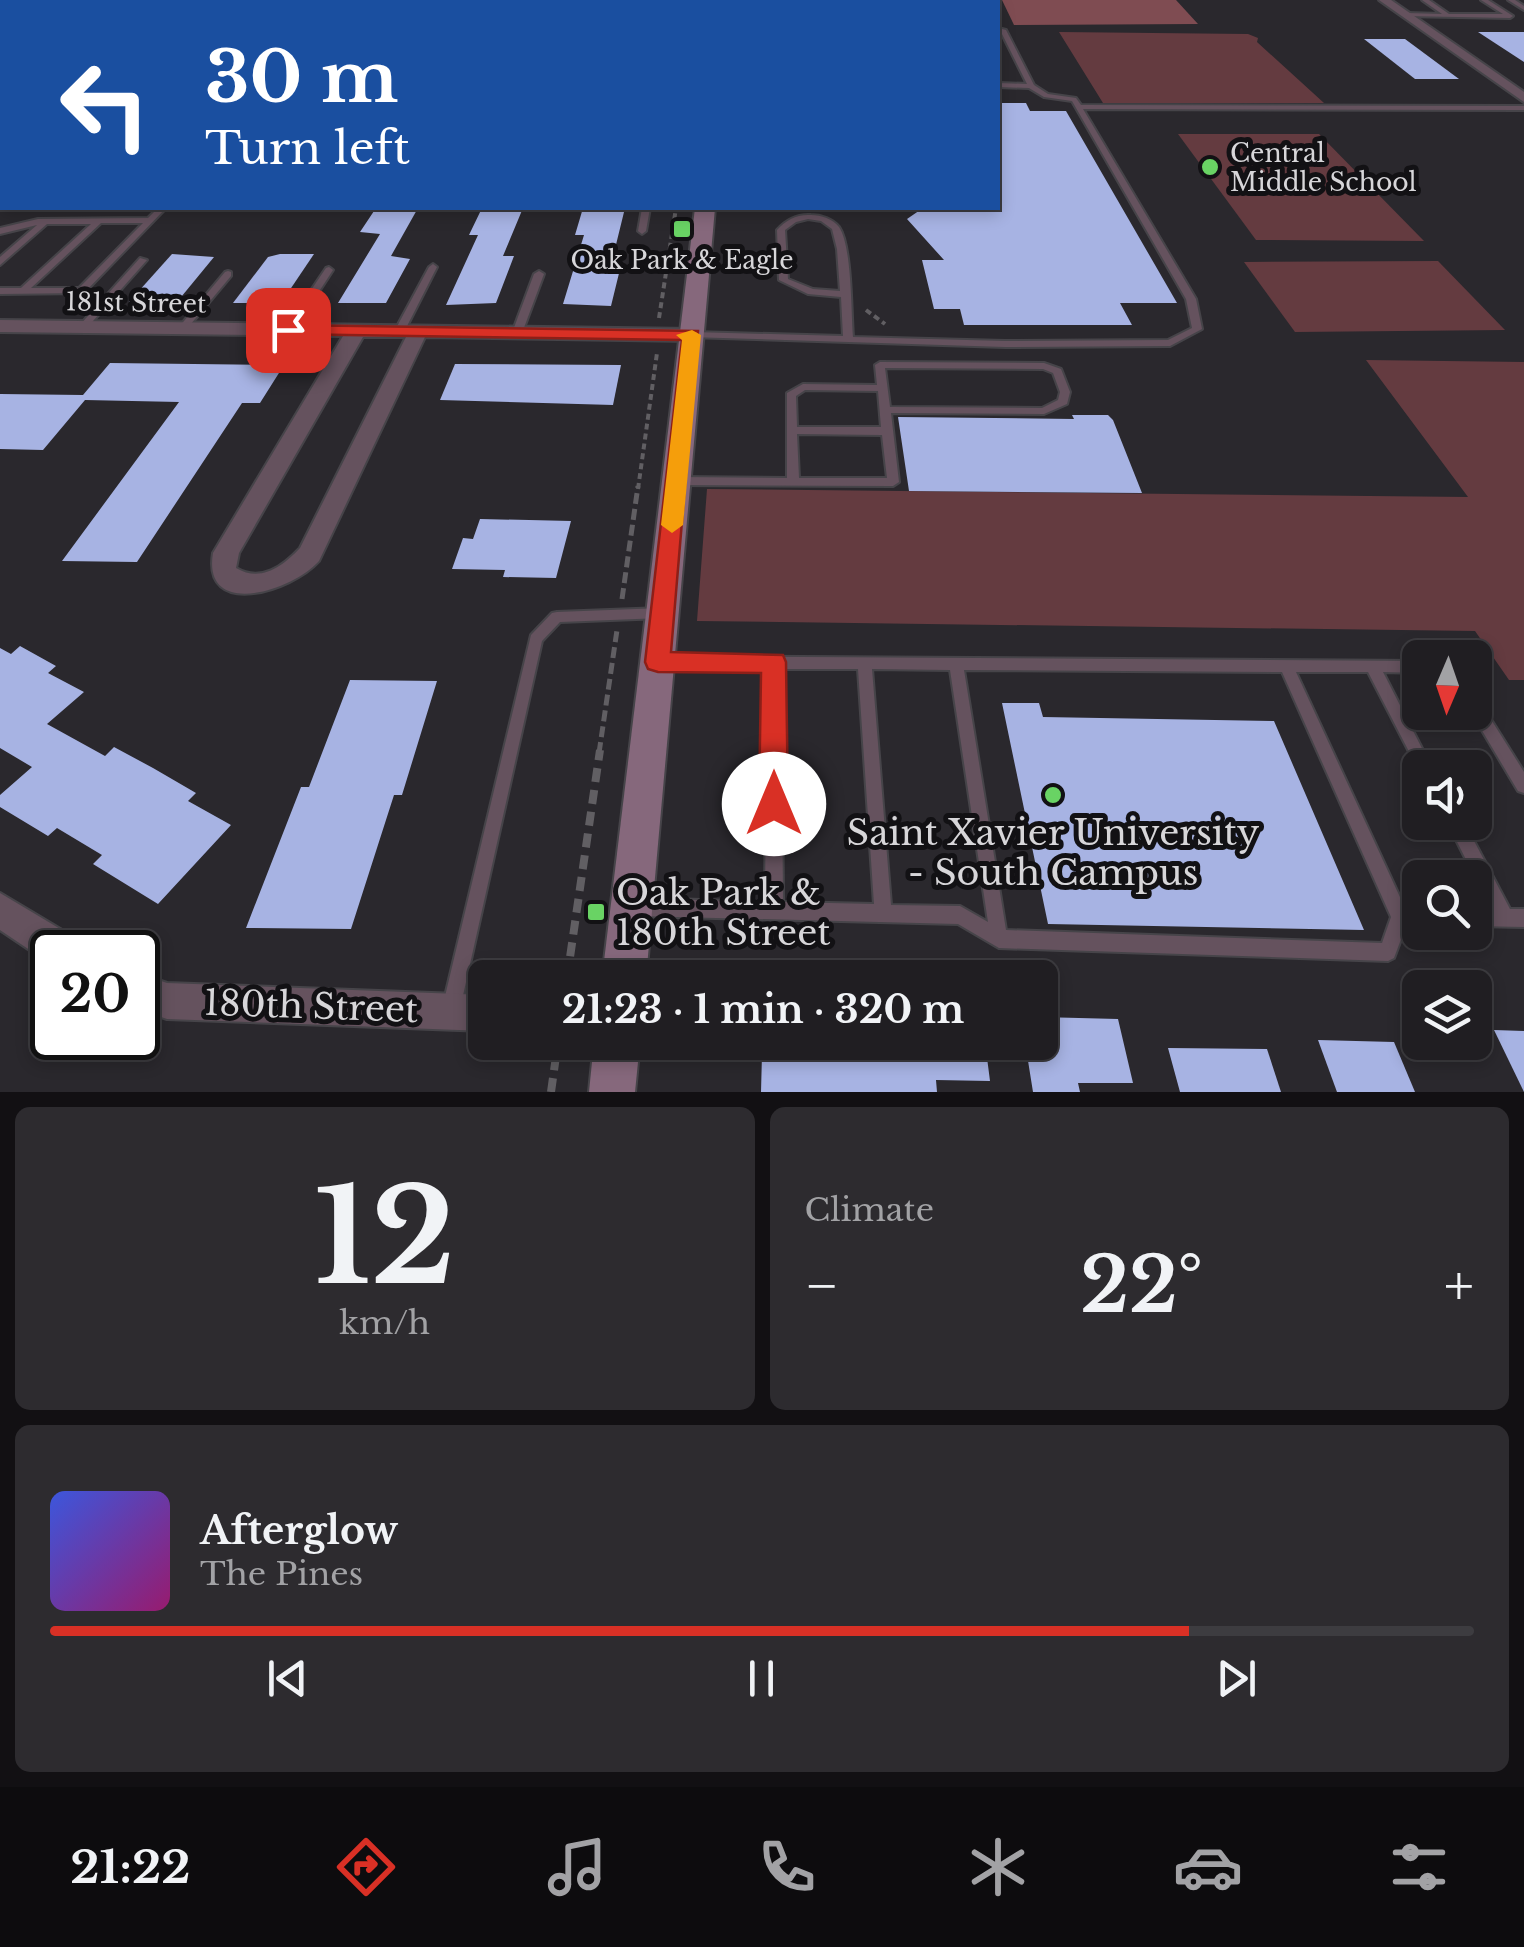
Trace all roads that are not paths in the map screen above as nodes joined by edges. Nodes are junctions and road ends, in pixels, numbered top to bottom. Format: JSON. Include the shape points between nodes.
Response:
{"nodes":[{"id":1,"x":1384,"y":0,"type":"edge"},
{"id":2,"x":1425,"y":0,"type":"edge"},
{"id":3,"x":1484,"y":0,"type":"edge"},
{"id":4,"x":1511,"y":0,"type":"edge"},
{"id":5,"x":1524,"y":8,"type":"edge"},
{"id":6,"x":1406,"y":16,"type":"junction"},
{"id":7,"x":1448,"y":16,"type":"junction"},
{"id":8,"x":1000,"y":30,"type":"edge"},
{"id":9,"x":1000,"y":86,"type":"edge"},
{"id":10,"x":1030,"y":86,"type":"junction"},
{"id":11,"x":1524,"y":98,"type":"edge"},
{"id":12,"x":1079,"y":107,"type":"junction"},
{"id":13,"x":1524,"y":108,"type":"edge"},
{"id":14,"x":160,"y":210,"type":"edge"},
{"id":15,"x":646,"y":210,"type":"edge"},
{"id":16,"x":705,"y":210,"type":"edge"},
{"id":17,"x":150,"y":220,"type":"junction"},
{"id":18,"x":98,"y":221,"type":"junction"},
{"id":19,"x":45,"y":222,"type":"junction"},
{"id":20,"x":0,"y":231,"type":"edge"},
{"id":21,"x":642,"y":231,"type":"dead end"},
{"id":22,"x":144,"y":260,"type":"dead end"},
{"id":23,"x":0,"y":262,"type":"edge"},
{"id":24,"x":433,"y":267,"type":"dead end"},
{"id":25,"x":329,"y":270,"type":"dead end"},
{"id":26,"x":228,"y":274,"type":"dead end"},
{"id":27,"x":539,"y":274,"type":"dead end"},
{"id":28,"x":23,"y":291,"type":"junction"},
{"id":29,"x":0,"y":292,"type":"edge"},
{"id":30,"x":844,"y":294,"type":"junction"},
{"id":31,"x":0,"y":326,"type":"edge"},
{"id":32,"x":82,"y":328,"type":"junction"},
{"id":33,"x":182,"y":329,"type":"junction"},
{"id":34,"x":288,"y":330,"type":"junction"},
{"id":35,"x":356,"y":331,"type":"junction"},
{"id":36,"x":409,"y":332,"type":"junction"},
{"id":37,"x":517,"y":333,"type":"junction"},
{"id":38,"x":676,"y":335,"type":"junction"},
{"id":39,"x":848,"y":338,"type":"junction"},
{"id":40,"x":882,"y":388,"type":"junction"},
{"id":41,"x":885,"y":410,"type":"junction"},
{"id":42,"x":792,"y":430,"type":"junction"},
{"id":43,"x":888,"y":431,"type":"junction"},
{"id":44,"x":676,"y":481,"type":"junction"},
{"id":45,"x":793,"y":482,"type":"junction"},
{"id":46,"x":662,"y":614,"type":"junction"},
{"id":47,"x":658,"y":662,"type":"junction"},
{"id":48,"x":774,"y":662,"type":"junction"},
{"id":49,"x":865,"y":664,"type":"junction"},
{"id":50,"x":956,"y":664,"type":"junction"},
{"id":51,"x":1286,"y":666,"type":"junction"},
{"id":52,"x":1372,"y":666,"type":"junction"},
{"id":53,"x":1402,"y":667,"type":"edge"},
{"id":54,"x":1490,"y":730,"type":"edge"},
{"id":55,"x":1416,"y":750,"type":"edge"},
{"id":56,"x":1524,"y":786,"type":"edge"},
{"id":57,"x":1465,"y":840,"type":"edge"},
{"id":58,"x":632,"y":906,"type":"junction"},
{"id":59,"x":0,"y":910,"type":"edge"},
{"id":60,"x":774,"y":910,"type":"junction"},
{"id":61,"x":882,"y":914,"type":"junction"},
{"id":62,"x":1400,"y":917,"type":"joint"},
{"id":63,"x":1514,"y":918,"type":"edge"},
{"id":64,"x":30,"y":930,"type":"edge"},
{"id":65,"x":999,"y":940,"type":"junction"},
{"id":66,"x":477,"y":960,"type":"edge"},
{"id":67,"x":626,"y":960,"type":"edge"},
{"id":68,"x":160,"y":999,"type":"edge"},
{"id":69,"x":468,"y":1012,"type":"edge"},
{"id":70,"x":616,"y":1060,"type":"edge"},
{"id":71,"x":612,"y":1092,"type":"edge"}],
"edges":[{"from":1,"to":6,"type":"street"},
{"from":2,"to":7,"type":"lane"},
{"from":3,"to":7,"type":"lane","via":[[1510,16]]},
{"from":4,"to":5,"type":"lane"},
{"from":6,"to":7,"type":"lane"},
{"from":6,"to":11,"type":"street"},
{"from":8,"to":10,"type":"lane"},
{"from":9,"to":10,"type":"lane"},
{"from":10,"to":12,"type":"lane","via":[[1046,96],[1074,99]]},
{"from":12,"to":13,"type":"lane"},
{"from":12,"to":39,"type":"lane","via":[[1190,299],[1198,328],[1170,344]]},
{"from":14,"to":17,"type":"lane"},
{"from":15,"to":21,"type":"lane"},
{"from":16,"to":38,"type":"street"},
{"from":17,"to":18,"type":"lane"},
{"from":17,"to":28,"type":"lane","via":[[82,291]]},
{"from":18,"to":19,"type":"lane"},
{"from":18,"to":28,"type":"lane"},
{"from":19,"to":20,"type":"lane"},
{"from":19,"to":23,"type":"lane"},
{"from":22,"to":32,"type":"lane"},
{"from":24,"to":36,"type":"lane"},
{"from":25,"to":34,"type":"lane"},
{"from":26,"to":33,"type":"lane"},
{"from":27,"to":37,"type":"lane"},
{"from":28,"to":29,"type":"lane"},
{"from":30,"to":30,"type":"lane","via":[[834,226],[809,217],[784,226],[784,280],[811,292]]},
{"from":30,"to":39,"type":"lane"},
{"from":31,"to":32,"type":"street","name":"181st Street"},
{"from":32,"to":33,"type":"street","name":"181st Street"},
{"from":33,"to":34,"type":"street","name":"181st Street"},
{"from":34,"to":35,"type":"street","name":"181st Street"},
{"from":35,"to":36,"type":"street","name":"181st Street"},
{"from":35,"to":36,"type":"street","via":[[226,553],[223,572],[233,581],[276,581],[310,554]]},
{"from":36,"to":37,"type":"street","name":"181st Street"},
{"from":37,"to":38,"type":"street","name":"181st Street"},
{"from":38,"to":39,"type":"lane"},
{"from":38,"to":44,"type":"street"},
{"from":40,"to":41,"type":"lane"},
{"from":40,"to":41,"type":"lane","via":[[880,365],[1044,366],[1057,372],[1065,392],[1063,402],[1044,411]]},
{"from":40,"to":42,"type":"lane","via":[[796,390],[790,395]]},
{"from":41,"to":43,"type":"lane"},
{"from":42,"to":43,"type":"lane"},
{"from":42,"to":45,"type":"lane"},
{"from":43,"to":45,"type":"lane","via":[[893,482]]},
{"from":44,"to":45,"type":"lane"},
{"from":44,"to":46,"type":"street"},
{"from":46,"to":47,"type":"street"},
{"from":46,"to":66,"type":"lane","via":[[558,617],[536,639]]},
{"from":47,"to":48,"type":"lane"},
{"from":47,"to":58,"type":"street"},
{"from":48,"to":49,"type":"lane"},
{"from":48,"to":60,"type":"lane"},
{"from":49,"to":50,"type":"lane"},
{"from":49,"to":61,"type":"lane"},
{"from":50,"to":51,"type":"lane"},
{"from":50,"to":65,"type":"lane"},
{"from":51,"to":52,"type":"lane"},
{"from":51,"to":62,"type":"lane"},
{"from":52,"to":53,"type":"lane"},
{"from":52,"to":55,"type":"lane"},
{"from":54,"to":56,"type":"lane"},
{"from":57,"to":63,"type":"lane"},
{"from":58,"to":60,"type":"lane"},
{"from":58,"to":67,"type":"street"},
{"from":59,"to":64,"type":"street"},
{"from":60,"to":61,"type":"lane"},
{"from":61,"to":65,"type":"lane","via":[[960,916]]},
{"from":62,"to":65,"type":"lane","via":[[1388,952]]},
{"from":68,"to":69,"type":"street","name":"180th Street"},
{"from":70,"to":71,"type":"street"}]}
